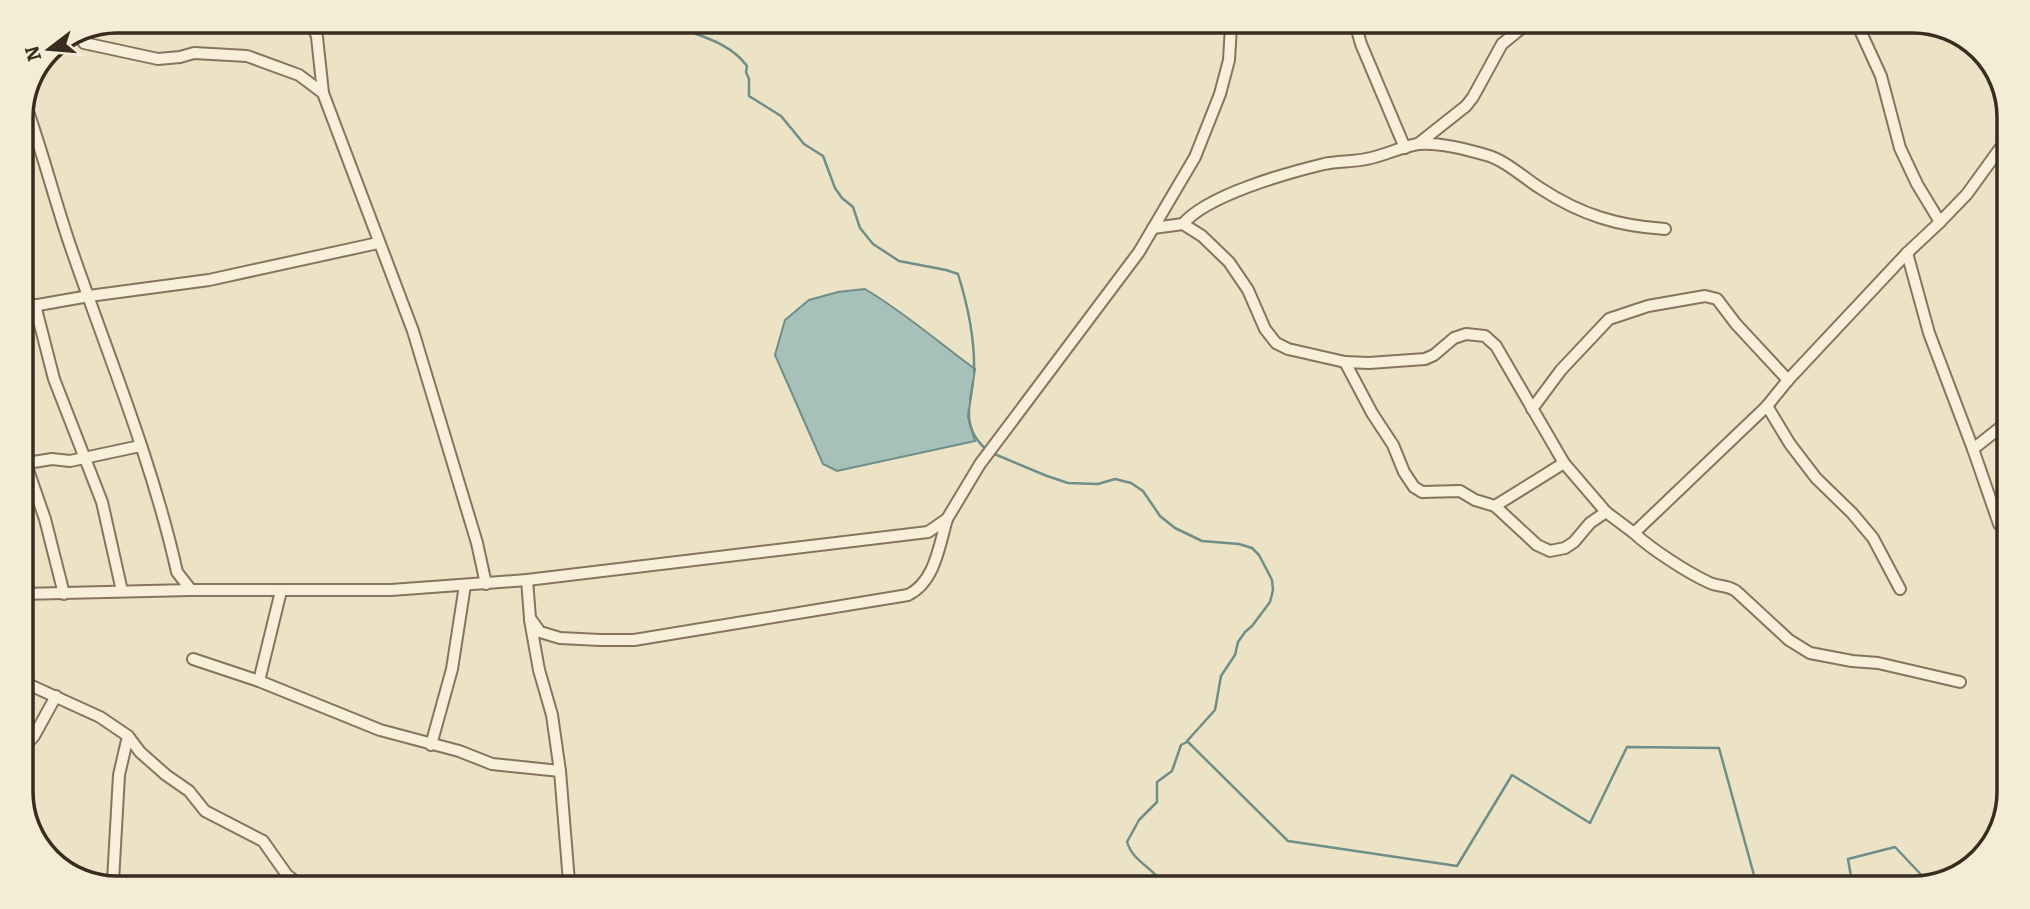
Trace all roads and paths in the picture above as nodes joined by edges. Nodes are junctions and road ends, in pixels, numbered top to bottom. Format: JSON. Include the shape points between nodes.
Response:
{"nodes":[{"id":1,"x":314,"y":33,"type":"edge"},
{"id":2,"x":1231,"y":33,"type":"edge"},
{"id":3,"x":1358,"y":33,"type":"edge"},
{"id":4,"x":1516,"y":33,"type":"edge"},
{"id":5,"x":1860,"y":33,"type":"edge"},
{"id":6,"x":84,"y":43,"type":"dead end"},
{"id":7,"x":323,"y":93,"type":"junction"},
{"id":8,"x":33,"y":127,"type":"edge"},
{"id":9,"x":1418,"y":144,"type":"junction"},
{"id":10,"x":1405,"y":148,"type":"junction"},
{"id":11,"x":1997,"y":152,"type":"edge"},
{"id":12,"x":1940,"y":222,"type":"junction"},
{"id":13,"x":1183,"y":224,"type":"junction"},
{"id":14,"x":1153,"y":228,"type":"junction"},
{"id":15,"x":1665,"y":229,"type":"dead end"},
{"id":16,"x":378,"y":243,"type":"junction"},
{"id":17,"x":1907,"y":253,"type":"junction"},
{"id":18,"x":89,"y":296,"type":"junction"},
{"id":19,"x":36,"y":305,"type":"junction"},
{"id":20,"x":33,"y":306,"type":"edge"},
{"id":21,"x":1345,"y":362,"type":"junction"},
{"id":22,"x":1788,"y":380,"type":"junction"},
{"id":23,"x":1767,"y":406,"type":"junction"},
{"id":24,"x":1532,"y":409,"type":"junction"},
{"id":25,"x":1997,"y":431,"type":"edge"},
{"id":26,"x":140,"y":446,"type":"junction"},
{"id":27,"x":1973,"y":449,"type":"junction"},
{"id":28,"x":86,"y":458,"type":"junction"},
{"id":29,"x":33,"y":463,"type":"edge"},
{"id":30,"x":1564,"y":463,"type":"junction"},
{"id":31,"x":33,"y":491,"type":"edge"},
{"id":32,"x":1495,"y":506,"type":"junction"},
{"id":33,"x":1606,"y":512,"type":"junction"},
{"id":34,"x":1997,"y":518,"type":"edge"},
{"id":35,"x":947,"y":519,"type":"junction"},
{"id":36,"x":1634,"y":533,"type":"junction"},
{"id":37,"x":527,"y":580,"type":"junction"},
{"id":38,"x":486,"y":584,"type":"junction"},
{"id":39,"x":465,"y":586,"type":"junction"},
{"id":40,"x":1900,"y":589,"type":"dead end"},
{"id":41,"x":191,"y":590,"type":"junction"},
{"id":42,"x":122,"y":591,"type":"junction"},
{"id":43,"x":281,"y":591,"type":"junction"},
{"id":44,"x":33,"y":594,"type":"edge"},
{"id":45,"x":64,"y":594,"type":"junction"},
{"id":46,"x":530,"y":618,"type":"junction"},
{"id":47,"x":192,"y":659,"type":"dead end"},
{"id":48,"x":258,"y":681,"type":"junction"},
{"id":49,"x":1960,"y":682,"type":"dead end"},
{"id":50,"x":33,"y":686,"type":"edge"},
{"id":51,"x":56,"y":696,"type":"junction"},
{"id":52,"x":128,"y":736,"type":"junction"},
{"id":53,"x":33,"y":737,"type":"edge"},
{"id":54,"x":431,"y":745,"type":"junction"},
{"id":55,"x":560,"y":771,"type":"junction"},
{"id":56,"x":113,"y":875,"type":"edge"},
{"id":57,"x":288,"y":876,"type":"edge"},
{"id":58,"x":568,"y":876,"type":"edge"}],
"edges":[{"from":1,"to":7,"type":"street"},
{"from":2,"to":14,"type":"street","via":[[1220,94],[1195,157]]},
{"from":3,"to":10,"type":"street"},
{"from":4,"to":9,"type":"street","via":[[1502,44],[1474,97]]},
{"from":5,"to":12,"type":"street","via":[[1881,76],[1900,148]]},
{"from":6,"to":7,"type":"street","via":[[158,59],[194,53],[247,56],[299,75]]},
{"from":7,"to":16,"type":"street"},
{"from":8,"to":18,"type":"street"},
{"from":9,"to":10,"type":"street"},
{"from":9,"to":15,"type":"street","via":[[1487,155],[1601,220]]},
{"from":10,"to":13,"type":"street","via":[[1268,180],[1228,195]]},
{"from":11,"to":12,"type":"street"},
{"from":12,"to":17,"type":"street"},
{"from":13,"to":14,"type":"street"},
{"from":13,"to":21,"type":"street","via":[[1229,262],[1276,343]]},
{"from":14,"to":35,"type":"street","via":[[980,464]]},
{"from":16,"to":18,"type":"street","via":[[209,280]]},
{"from":16,"to":38,"type":"street","via":[[413,331]]},
{"from":17,"to":22,"type":"street"},
{"from":17,"to":27,"type":"street","via":[[1929,333]]},
{"from":18,"to":19,"type":"street"},
{"from":18,"to":26,"type":"street"},
{"from":19,"to":20,"type":"street"},
{"from":19,"to":28,"type":"street","via":[[54,379]]},
{"from":21,"to":24,"type":"street","via":[[1424,359],[1454,338],[1485,336],[1496,346]]},
{"from":21,"to":32,"type":"street","via":[[1415,487],[1422,492],[1460,491]]},
{"from":22,"to":23,"type":"street"},
{"from":22,"to":24,"type":"street","via":[[1717,299],[1706,296],[1648,306],[1609,319]]},
{"from":23,"to":36,"type":"street"},
{"from":23,"to":40,"type":"street","via":[[1816,478],[1873,538]]},
{"from":24,"to":30,"type":"street"},
{"from":25,"to":27,"type":"street"},
{"from":26,"to":28,"type":"street"},
{"from":26,"to":41,"type":"street","via":[[177,572]]},
{"from":27,"to":34,"type":"street"},
{"from":28,"to":29,"type":"street"},
{"from":28,"to":42,"type":"street","via":[[102,502]]},
{"from":30,"to":32,"type":"street"},
{"from":30,"to":33,"type":"street"},
{"from":31,"to":45,"type":"street"},
{"from":32,"to":33,"type":"street","via":[[1537,545],[1550,551],[1574,542]]},
{"from":33,"to":36,"type":"street"},
{"from":35,"to":37,"type":"street","via":[[928,532],[909,536]]},
{"from":35,"to":46,"type":"street","via":[[929,576],[919,590],[908,595],[634,640],[560,638],[540,632]]},
{"from":36,"to":49,"type":"street","via":[[1706,581],[1736,591],[1789,640],[1810,653]]},
{"from":37,"to":38,"type":"street"},
{"from":37,"to":46,"type":"street"},
{"from":38,"to":39,"type":"street"},
{"from":39,"to":43,"type":"street"},
{"from":39,"to":54,"type":"street","via":[[452,669]]},
{"from":41,"to":42,"type":"street"},
{"from":41,"to":43,"type":"street"},
{"from":42,"to":45,"type":"street"},
{"from":43,"to":48,"type":"street"},
{"from":44,"to":45,"type":"street"},
{"from":46,"to":55,"type":"street"},
{"from":47,"to":48,"type":"street"},
{"from":48,"to":54,"type":"street","via":[[343,717]]},
{"from":50,"to":51,"type":"street"},
{"from":51,"to":52,"type":"street"},
{"from":51,"to":53,"type":"street"},
{"from":52,"to":56,"type":"street","via":[[119,775]]},
{"from":52,"to":57,"type":"street","via":[[205,811],[263,841]]},
{"from":54,"to":55,"type":"street","via":[[492,764]]},
{"from":55,"to":58,"type":"street"}]}
